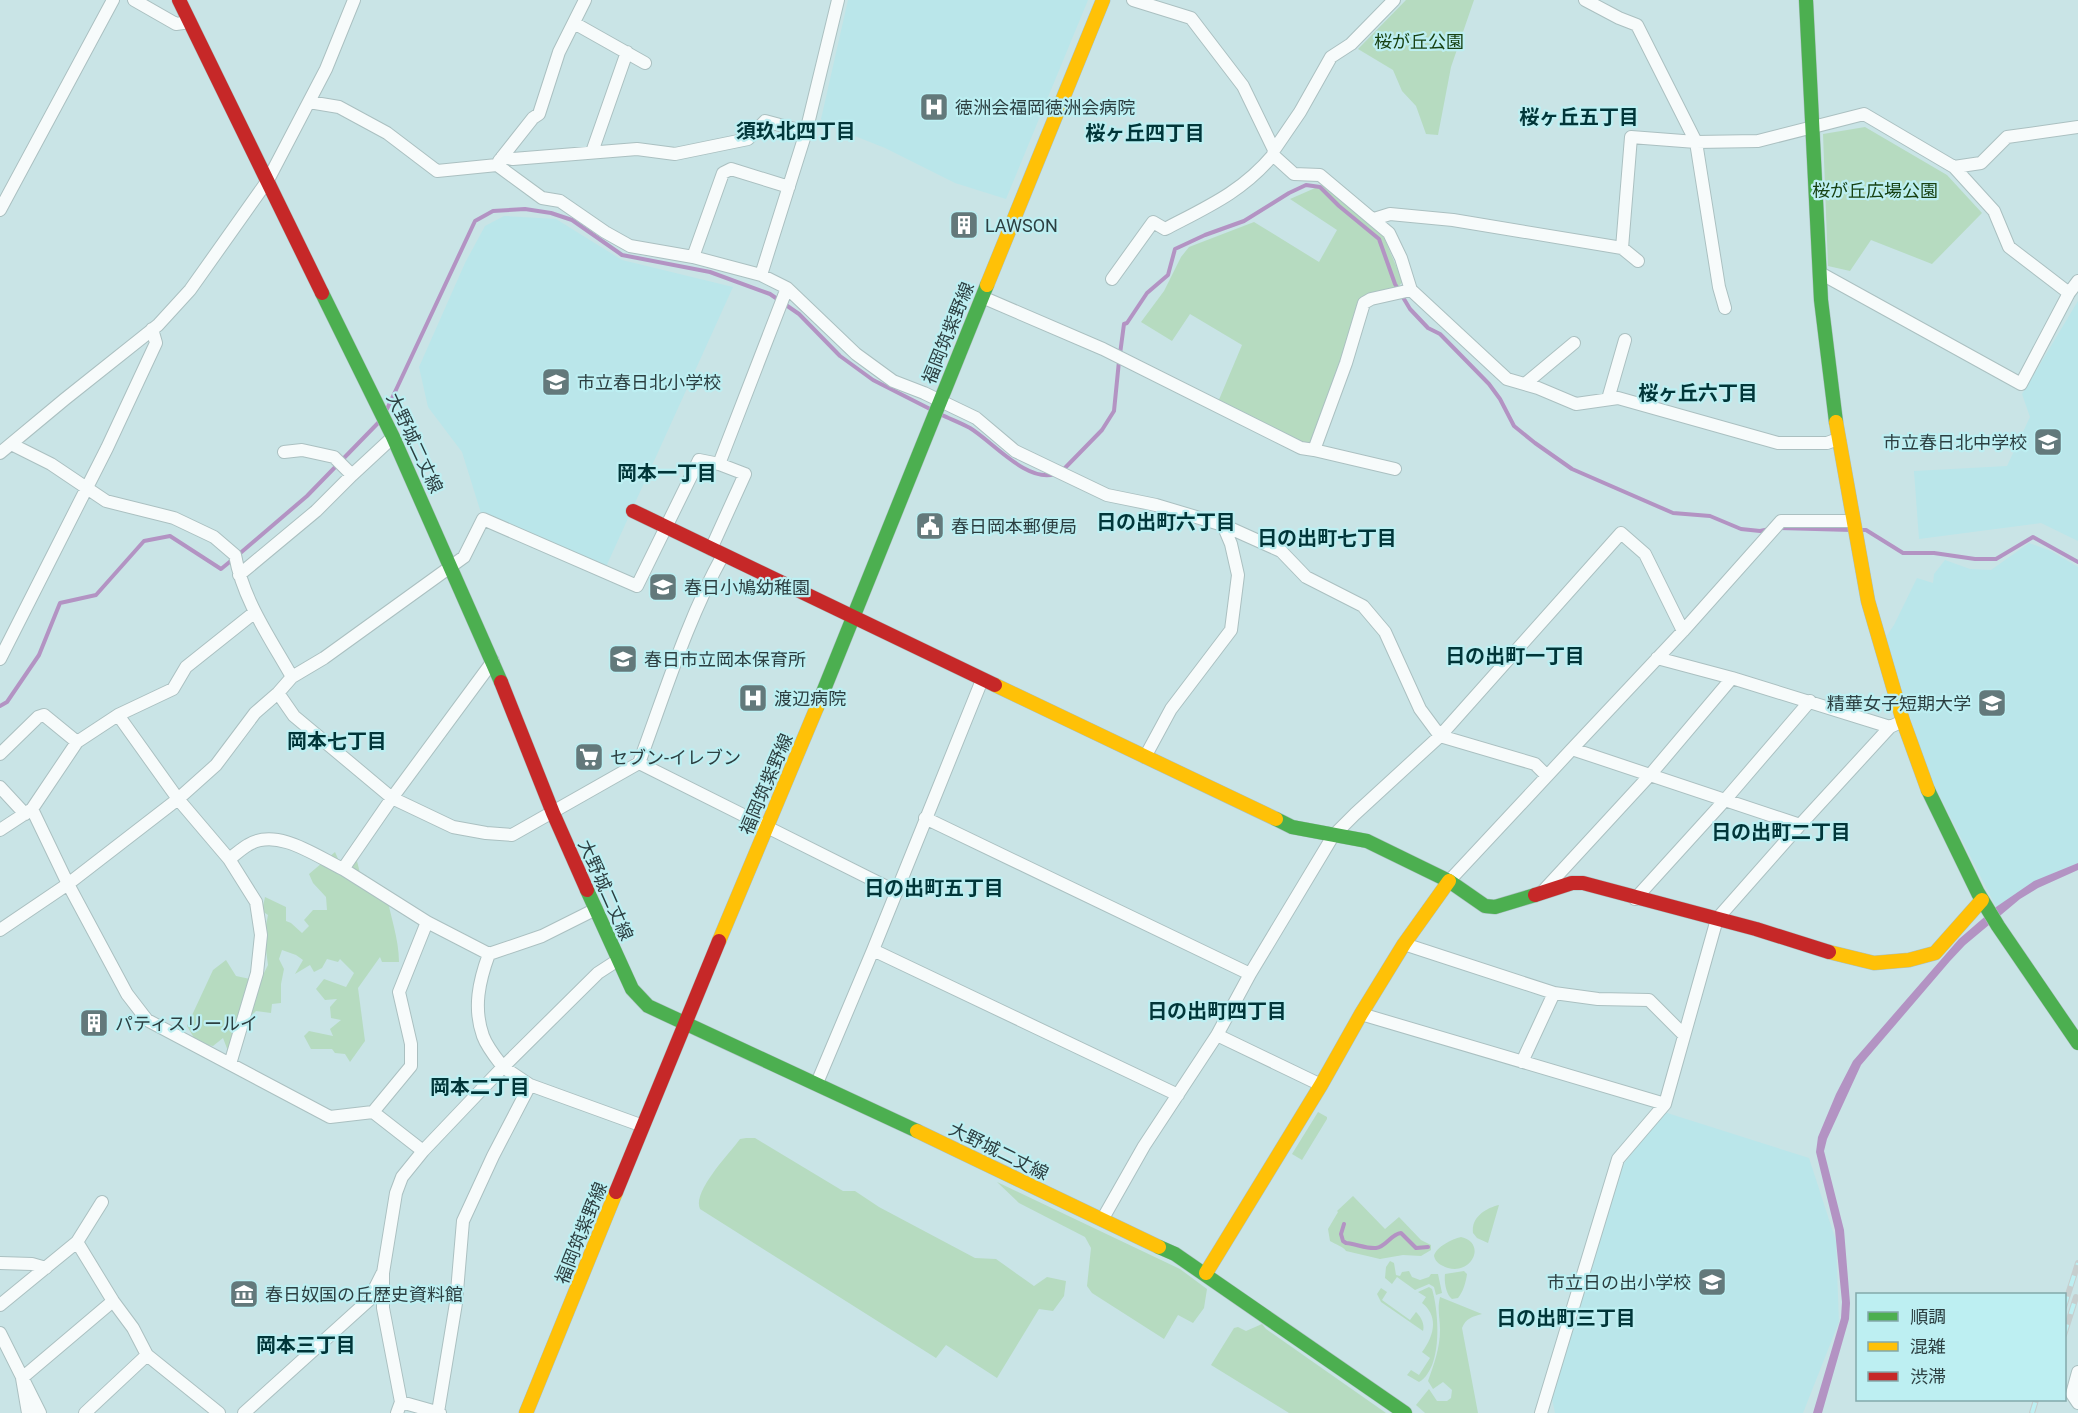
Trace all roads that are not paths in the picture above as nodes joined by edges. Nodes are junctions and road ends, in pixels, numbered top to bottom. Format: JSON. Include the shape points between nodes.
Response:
{"nodes":[{"id":1,"x":113,"y":0,"type":"edge"},
{"id":2,"x":134,"y":0,"type":"edge"},
{"id":3,"x":179,"y":0,"type":"edge"},
{"id":4,"x":354,"y":0,"type":"edge"},
{"id":5,"x":584,"y":0,"type":"edge"},
{"id":6,"x":838,"y":0,"type":"edge"},
{"id":7,"x":1103,"y":0,"type":"edge"},
{"id":8,"x":1133,"y":0,"type":"edge"},
{"id":9,"x":1395,"y":0,"type":"edge"},
{"id":10,"x":1585,"y":0,"type":"edge"},
{"id":11,"x":1806,"y":0,"type":"edge"},
{"id":12,"x":190,"y":22,"type":"junction"},
{"id":13,"x":574,"y":23,"type":"junction"},
{"id":14,"x":627,"y":52,"type":"junction"},
{"id":15,"x":645,"y":63,"type":"dead end"},
{"id":16,"x":309,"y":102,"type":"junction"},
{"id":17,"x":1812,"y":127,"type":"junction"},
{"id":18,"x":2078,"y":127,"type":"edge"},
{"id":19,"x":806,"y":132,"type":"junction"},
{"id":20,"x":1696,"y":142,"type":"junction"},
{"id":21,"x":592,"y":152,"type":"junction"},
{"id":22,"x":1274,"y":153,"type":"junction"},
{"id":23,"x":500,"y":161,"type":"junction"},
{"id":24,"x":1954,"y":167,"type":"junction"},
{"id":25,"x":268,"y":180,"type":"junction"},
{"id":26,"x":789,"y":187,"type":"junction"},
{"id":27,"x":0,"y":210,"type":"edge"},
{"id":28,"x":1374,"y":219,"type":"junction"},
{"id":29,"x":1622,"y":248,"type":"junction"},
{"id":30,"x":693,"y":257,"type":"junction"},
{"id":31,"x":1638,"y":261,"type":"dead end"},
{"id":32,"x":1820,"y":273,"type":"junction"},
{"id":33,"x":761,"y":275,"type":"junction"},
{"id":34,"x":1112,"y":279,"type":"dead end"},
{"id":35,"x":2078,"y":281,"type":"edge"},
{"id":36,"x":787,"y":288,"type":"junction"},
{"id":37,"x":1411,"y":290,"type":"junction"},
{"id":38,"x":2069,"y":293,"type":"junction"},
{"id":39,"x":982,"y":297,"type":"junction"},
{"id":40,"x":1725,"y":308,"type":"dead end"},
{"id":41,"x":152,"y":329,"type":"junction"},
{"id":42,"x":1625,"y":340,"type":"dead end"},
{"id":43,"x":1575,"y":343,"type":"dead end"},
{"id":44,"x":1525,"y":384,"type":"junction"},
{"id":45,"x":1608,"y":399,"type":"junction"},
{"id":46,"x":940,"y":403,"type":"junction"},
{"id":47,"x":393,"y":437,"type":"junction"},
{"id":48,"x":1838,"y":439,"type":"junction"},
{"id":49,"x":11,"y":444,"type":"junction"},
{"id":50,"x":1314,"y":450,"type":"junction"},
{"id":51,"x":284,"y":452,"type":"dead end"},
{"id":52,"x":0,"y":453,"type":"edge"},
{"id":53,"x":719,"y":464,"type":"junction"},
{"id":54,"x":1395,"y":469,"type":"dead end"},
{"id":55,"x":352,"y":475,"type":"junction"},
{"id":56,"x":86,"y":488,"type":"junction"},
{"id":57,"x":633,"y":511,"type":"dead end"},
{"id":58,"x":1853,"y":521,"type":"junction"},
{"id":59,"x":1223,"y":525,"type":"junction"},
{"id":60,"x":666,"y":527,"type":"junction"},
{"id":61,"x":717,"y":552,"type":"junction"},
{"id":62,"x":451,"y":568,"type":"junction"},
{"id":63,"x":239,"y":575,"type":"junction"},
{"id":64,"x":255,"y":612,"type":"junction"},
{"id":65,"x":854,"y":618,"type":"junction"},
{"id":66,"x":1683,"y":631,"type":"junction"},
{"id":67,"x":1657,"y":658,"type":"junction"},
{"id":68,"x":0,"y":659,"type":"edge"},
{"id":69,"x":493,"y":662,"type":"junction"},
{"id":70,"x":292,"y":677,"type":"junction"},
{"id":71,"x":1732,"y":678,"type":"junction"},
{"id":72,"x":982,"y":680,"type":"junction"},
{"id":73,"x":278,"y":693,"type":"junction"},
{"id":74,"x":1810,"y":701,"type":"junction"},
{"id":75,"x":118,"y":715,"type":"junction"},
{"id":76,"x":1903,"y":721,"type":"junction"},
{"id":77,"x":1890,"y":727,"type":"junction"},
{"id":78,"x":1440,"y":736,"type":"junction"},
{"id":79,"x":77,"y":742,"type":"junction"},
{"id":80,"x":1572,"y":749,"type":"junction"},
{"id":81,"x":0,"y":754,"type":"edge"},
{"id":82,"x":1145,"y":757,"type":"junction"},
{"id":83,"x":639,"y":763,"type":"junction"},
{"id":84,"x":1650,"y":775,"type":"junction"},
{"id":85,"x":1547,"y":776,"type":"junction"},
{"id":86,"x":0,"y":787,"type":"edge"},
{"id":87,"x":393,"y":798,"type":"junction"},
{"id":88,"x":178,"y":799,"type":"junction"},
{"id":89,"x":1725,"y":800,"type":"junction"},
{"id":90,"x":28,"y":811,"type":"junction"},
{"id":91,"x":553,"y":813,"type":"junction"},
{"id":92,"x":925,"y":818,"type":"junction"},
{"id":93,"x":1800,"y":825,"type":"junction"},
{"id":94,"x":768,"y":827,"type":"junction"},
{"id":95,"x":0,"y":830,"type":"edge"},
{"id":96,"x":1333,"y":836,"type":"junction"},
{"id":97,"x":229,"y":859,"type":"junction"},
{"id":98,"x":343,"y":868,"type":"junction"},
{"id":99,"x":1449,"y":880,"type":"junction"},
{"id":100,"x":68,"y":884,"type":"junction"},
{"id":101,"x":895,"y":891,"type":"junction"},
{"id":102,"x":1544,"y":891,"type":"junction"},
{"id":103,"x":1635,"y":899,"type":"junction"},
{"id":104,"x":1982,"y":900,"type":"junction"},
{"id":105,"x":596,"y":909,"type":"junction"},
{"id":106,"x":1717,"y":919,"type":"junction"},
{"id":107,"x":427,"y":922,"type":"junction"},
{"id":108,"x":0,"y":930,"type":"edge"},
{"id":109,"x":1404,"y":944,"type":"junction"},
{"id":110,"x":873,"y":950,"type":"junction"},
{"id":111,"x":489,"y":954,"type":"junction"},
{"id":112,"x":618,"y":960,"type":"junction"},
{"id":113,"x":1250,"y":974,"type":"junction"},
{"id":114,"x":1554,"y":993,"type":"junction"},
{"id":115,"x":1361,"y":1014,"type":"junction"},
{"id":116,"x":686,"y":1022,"type":"junction"},
{"id":117,"x":1217,"y":1035,"type":"junction"},
{"id":118,"x":1684,"y":1035,"type":"junction"},
{"id":119,"x":2078,"y":1043,"type":"edge"},
{"id":120,"x":1522,"y":1062,"type":"junction"},
{"id":121,"x":230,"y":1064,"type":"junction"},
{"id":122,"x":503,"y":1067,"type":"junction"},
{"id":123,"x":817,"y":1083,"type":"junction"},
{"id":124,"x":530,"y":1085,"type":"junction"},
{"id":125,"x":1321,"y":1085,"type":"junction"},
{"id":126,"x":1178,"y":1095,"type":"junction"},
{"id":127,"x":1665,"y":1104,"type":"junction"},
{"id":128,"x":373,"y":1112,"type":"junction"},
{"id":129,"x":643,"y":1126,"type":"junction"},
{"id":130,"x":423,"y":1151,"type":"junction"},
{"id":131,"x":102,"y":1202,"type":"dead end"},
{"id":132,"x":1102,"y":1220,"type":"junction"},
{"id":133,"x":77,"y":1242,"type":"junction"},
{"id":134,"x":0,"y":1263,"type":"edge"},
{"id":135,"x":45,"y":1268,"type":"junction"},
{"id":136,"x":383,"y":1273,"type":"junction"},
{"id":137,"x":1206,"y":1273,"type":"junction"},
{"id":138,"x":113,"y":1301,"type":"junction"},
{"id":139,"x":0,"y":1305,"type":"edge"},
{"id":140,"x":0,"y":1333,"type":"edge"},
{"id":141,"x":147,"y":1355,"type":"junction"},
{"id":142,"x":2078,"y":1372,"type":"edge"},
{"id":143,"x":22,"y":1378,"type":"junction"},
{"id":144,"x":2078,"y":1403,"type":"edge"},
{"id":145,"x":399,"y":1407,"type":"edge"},
{"id":146,"x":28,"y":1413,"type":"edge"},
{"id":147,"x":40,"y":1413,"type":"edge"},
{"id":148,"x":85,"y":1413,"type":"edge"},
{"id":149,"x":219,"y":1413,"type":"edge"},
{"id":150,"x":244,"y":1413,"type":"edge"},
{"id":151,"x":439,"y":1413,"type":"edge"},
{"id":152,"x":526,"y":1413,"type":"edge"},
{"id":153,"x":1405,"y":1413,"type":"edge"},
{"id":154,"x":1541,"y":1413,"type":"edge"}],
"edges":[{"from":1,"to":27,"type":"street"},
{"from":2,"to":12,"type":"street","via":[[176,24]]},
{"from":3,"to":12,"type":"main road","name":"大野城二丈線"},
{"from":4,"to":16,"type":"street"},
{"from":5,"to":13,"type":"street"},
{"from":6,"to":19,"type":"street"},
{"from":7,"to":39,"type":"main road","name":"福岡筑紫野線"},
{"from":8,"to":22,"type":"street","via":[[1191,18],[1243,86]]},
{"from":9,"to":22,"type":"street","via":[[1351,44],[1331,57]]},
{"from":10,"to":20,"type":"street","via":[[1637,25]]},
{"from":11,"to":17,"type":"main road"},
{"from":12,"to":25,"type":"main road","name":"大野城二丈線"},
{"from":13,"to":14,"type":"street"},
{"from":13,"to":23,"type":"street","via":[[559,52],[539,114]]},
{"from":14,"to":15,"type":"street"},
{"from":14,"to":21,"type":"street"},
{"from":16,"to":23,"type":"street","via":[[339,107],[387,133],[437,171]]},
{"from":16,"to":25,"type":"street"},
{"from":17,"to":20,"type":"street","via":[[1758,141]]},
{"from":17,"to":24,"type":"street","via":[[1864,114]]},
{"from":17,"to":32,"type":"main road"},
{"from":18,"to":24,"type":"street","via":[[2007,137],[1981,163]]},
{"from":19,"to":21,"type":"street","via":[[765,121],[748,140],[675,154],[637,149]]},
{"from":19,"to":26,"type":"street"},
{"from":20,"to":29,"type":"street","via":[[1631,137]]},
{"from":20,"to":40,"type":"street"},
{"from":21,"to":23,"type":"street"},
{"from":22,"to":28,"type":"street","via":[[1294,174],[1320,175]]},
{"from":22,"to":34,"type":"street","via":[[1258,172],[1224,199],[1165,229],[1153,222]]},
{"from":23,"to":30,"type":"street","via":[[542,198],[560,201],[630,246]]},
{"from":24,"to":38,"type":"street","via":[[1994,211],[2009,247]]},
{"from":25,"to":41,"type":"street","via":[[190,290]]},
{"from":25,"to":47,"type":"main road","name":"大野城二丈線"},
{"from":26,"to":30,"type":"street","via":[[731,169],[723,173]]},
{"from":26,"to":33,"type":"street"},
{"from":28,"to":29,"type":"street","via":[[1390,214],[1453,220]]},
{"from":28,"to":37,"type":"street","via":[[1389,233]]},
{"from":29,"to":31,"type":"street"},
{"from":30,"to":33,"type":"street"},
{"from":32,"to":38,"type":"street","via":[[2021,384]]},
{"from":32,"to":48,"type":"main road"},
{"from":33,"to":36,"type":"street"},
{"from":35,"to":38,"type":"street"},
{"from":36,"to":46,"type":"street","via":[[856,354],[893,381]]},
{"from":36,"to":53,"type":"street"},
{"from":37,"to":44,"type":"street","via":[[1507,379]]},
{"from":37,"to":50,"type":"street","via":[[1364,303]]},
{"from":39,"to":46,"type":"main road","name":"福岡筑紫野線"},
{"from":39,"to":50,"type":"street","via":[[1103,349],[1181,390]]},
{"from":41,"to":49,"type":"street"},
{"from":41,"to":56,"type":"street","via":[[156,343]]},
{"from":42,"to":45,"type":"street"},
{"from":43,"to":44,"type":"street"},
{"from":44,"to":45,"type":"street","via":[[1576,404]]},
{"from":45,"to":48,"type":"street","via":[[1618,398],[1778,443],[1827,444]]},
{"from":46,"to":59,"type":"street","via":[[976,418],[1015,451],[1107,495]]},
{"from":46,"to":65,"type":"main road","name":"福岡筑紫野線"},
{"from":47,"to":55,"type":"street"},
{"from":47,"to":62,"type":"main road","name":"大野城二丈線"},
{"from":48,"to":58,"type":"main road"},
{"from":49,"to":52,"type":"street"},
{"from":49,"to":56,"type":"street"},
{"from":50,"to":54,"type":"street"},
{"from":51,"to":55,"type":"street","via":[[303,450],[333,457]]},
{"from":53,"to":60,"type":"street","via":[[699,460]]},
{"from":53,"to":61,"type":"street","via":[[744,474]]},
{"from":55,"to":63,"type":"street","via":[[316,511]]},
{"from":56,"to":63,"type":"street","via":[[106,501],[174,518],[214,537],[235,555]]},
{"from":56,"to":68,"type":"street"},
{"from":57,"to":60,"type":"main road"},
{"from":58,"to":66,"type":"street","via":[[1781,521]]},
{"from":58,"to":76,"type":"main road","via":[[1868,601]]},
{"from":59,"to":78,"type":"street","via":[[1281,551],[1306,577],[1363,606],[1385,632],[1420,709]]},
{"from":59,"to":82,"type":"street","via":[[1238,575],[1231,630],[1171,709]]},
{"from":60,"to":61,"type":"main road"},
{"from":60,"to":62,"type":"street","via":[[637,586],[483,519],[464,557]]},
{"from":61,"to":65,"type":"main road"},
{"from":61,"to":83,"type":"street"},
{"from":62,"to":69,"type":"main road","name":"大野城二丈線"},
{"from":62,"to":70,"type":"street"},
{"from":63,"to":64,"type":"street"},
{"from":64,"to":70,"type":"street"},
{"from":64,"to":75,"type":"street","via":[[186,667],[173,689]]},
{"from":65,"to":72,"type":"main road"},
{"from":65,"to":94,"type":"main road","name":"福岡筑紫野線"},
{"from":66,"to":67,"type":"street"},
{"from":66,"to":78,"type":"street","via":[[1645,554],[1621,533]]},
{"from":67,"to":71,"type":"street"},
{"from":67,"to":80,"type":"street"},
{"from":69,"to":87,"type":"street"},
{"from":69,"to":91,"type":"main road","name":"大野城二丈線"},
{"from":70,"to":73,"type":"street"},
{"from":71,"to":74,"type":"street"},
{"from":71,"to":84,"type":"street"},
{"from":72,"to":82,"type":"main road"},
{"from":72,"to":92,"type":"street"},
{"from":73,"to":87,"type":"street","via":[[294,716]]},
{"from":73,"to":88,"type":"street","via":[[255,713],[216,765]]},
{"from":74,"to":77,"type":"street"},
{"from":74,"to":89,"type":"street"},
{"from":75,"to":79,"type":"street"},
{"from":75,"to":88,"type":"street"},
{"from":76,"to":77,"type":"street"},
{"from":76,"to":104,"type":"main road","via":[[1927,787]]},
{"from":77,"to":93,"type":"street"},
{"from":78,"to":85,"type":"street","via":[[1535,764]]},
{"from":78,"to":96,"type":"street"},
{"from":79,"to":81,"type":"street","via":[[44,715]]},
{"from":79,"to":90,"type":"street"},
{"from":80,"to":84,"type":"street"},
{"from":80,"to":85,"type":"street"},
{"from":82,"to":96,"type":"main road","via":[[1292,827]]},
{"from":83,"to":91,"type":"street"},
{"from":83,"to":94,"type":"street"},
{"from":84,"to":89,"type":"street"},
{"from":84,"to":102,"type":"street"},
{"from":85,"to":99,"type":"street"},
{"from":86,"to":90,"type":"street"},
{"from":87,"to":91,"type":"street","via":[[453,827],[486,833],[512,835]]},
{"from":87,"to":98,"type":"street"},
{"from":88,"to":97,"type":"street"},
{"from":88,"to":100,"type":"street"},
{"from":89,"to":93,"type":"street"},
{"from":89,"to":103,"type":"street"},
{"from":90,"to":95,"type":"street"},
{"from":90,"to":100,"type":"street"},
{"from":91,"to":105,"type":"main road","name":"大野城二丈線"},
{"from":92,"to":101,"type":"street"},
{"from":92,"to":113,"type":"street"},
{"from":93,"to":106,"type":"street"},
{"from":94,"to":101,"type":"street"},
{"from":94,"to":116,"type":"main road","name":"福岡筑紫野線"},
{"from":96,"to":99,"type":"main road","via":[[1367,841]]},
{"from":96,"to":113,"type":"street"},
{"from":97,"to":98,"type":"street","via":[[249,844],[266,839],[285,840]]},
{"from":97,"to":121,"type":"street","via":[[256,902],[261,935],[257,973]]},
{"from":98,"to":107,"type":"street"},
{"from":99,"to":102,"type":"main road","via":[[1485,906],[1512,903]]},
{"from":99,"to":109,"type":"main road"},
{"from":100,"to":108,"type":"street"},
{"from":100,"to":121,"type":"street","via":[[127,994],[147,1020]]},
{"from":101,"to":110,"type":"street"},
{"from":102,"to":103,"type":"main road","via":[[1583,883]]},
{"from":103,"to":106,"type":"main road"},
{"from":104,"to":106,"type":"main road","via":[[1935,952],[1890,962],[1874,963],[1837,955]]},
{"from":104,"to":119,"type":"main road"},
{"from":105,"to":111,"type":"street","via":[[542,936]]},
{"from":105,"to":112,"type":"main road","name":"大野城二丈線"},
{"from":106,"to":118,"type":"street"},
{"from":107,"to":111,"type":"street"},
{"from":107,"to":128,"type":"street","via":[[399,992],[411,1044],[411,1066]]},
{"from":109,"to":114,"type":"street"},
{"from":109,"to":115,"type":"main road"},
{"from":110,"to":123,"type":"street"},
{"from":110,"to":126,"type":"street"},
{"from":111,"to":122,"type":"street","via":[[480,978],[477,1011],[483,1038]]},
{"from":112,"to":116,"type":"main road","name":"大野城二丈線","via":[[640,999]]},
{"from":112,"to":122,"type":"street","via":[[598,973]]},
{"from":113,"to":117,"type":"street"},
{"from":114,"to":118,"type":"street","via":[[1598,999],[1649,999]]},
{"from":114,"to":120,"type":"street"},
{"from":115,"to":120,"type":"street"},
{"from":115,"to":125,"type":"main road"},
{"from":116,"to":123,"type":"main road","name":"大野城二丈線"},
{"from":116,"to":129,"type":"main road","name":"福岡筑紫野線"},
{"from":117,"to":125,"type":"street"},
{"from":117,"to":126,"type":"street"},
{"from":118,"to":127,"type":"street"},
{"from":120,"to":127,"type":"street"},
{"from":121,"to":128,"type":"street","via":[[330,1117]]},
{"from":122,"to":124,"type":"street"},
{"from":122,"to":130,"type":"street"},
{"from":123,"to":132,"type":"main road","name":"大野城二丈線"},
{"from":124,"to":129,"type":"street"},
{"from":124,"to":151,"type":"street","via":[[463,1221],[456,1303]]},
{"from":125,"to":137,"type":"main road"},
{"from":126,"to":132,"type":"street"},
{"from":127,"to":154,"type":"street","via":[[1618,1159]]},
{"from":128,"to":130,"type":"street"},
{"from":129,"to":152,"type":"main road","name":"福岡筑紫野線"},
{"from":130,"to":136,"type":"street","via":[[402,1178],[396,1193]]},
{"from":131,"to":133,"type":"street"},
{"from":132,"to":137,"type":"main road","name":"大野城二丈線"},
{"from":133,"to":135,"type":"street"},
{"from":133,"to":138,"type":"street"},
{"from":134,"to":135,"type":"street"},
{"from":135,"to":139,"type":"street"},
{"from":136,"to":145,"type":"street","via":[[383,1308]]},
{"from":136,"to":150,"type":"street","via":[[369,1300]]},
{"from":137,"to":153,"type":"main road","name":"大野城二丈線"},
{"from":138,"to":141,"type":"street"},
{"from":138,"to":143,"type":"street"},
{"from":140,"to":143,"type":"street"},
{"from":141,"to":148,"type":"street"},
{"from":141,"to":149,"type":"street"},
{"from":142,"to":144,"type":"street","via":[[2072,1394]]},
{"from":143,"to":146,"type":"street"},
{"from":143,"to":147,"type":"street"},
{"from":145,"to":151,"type":"street"}]}
